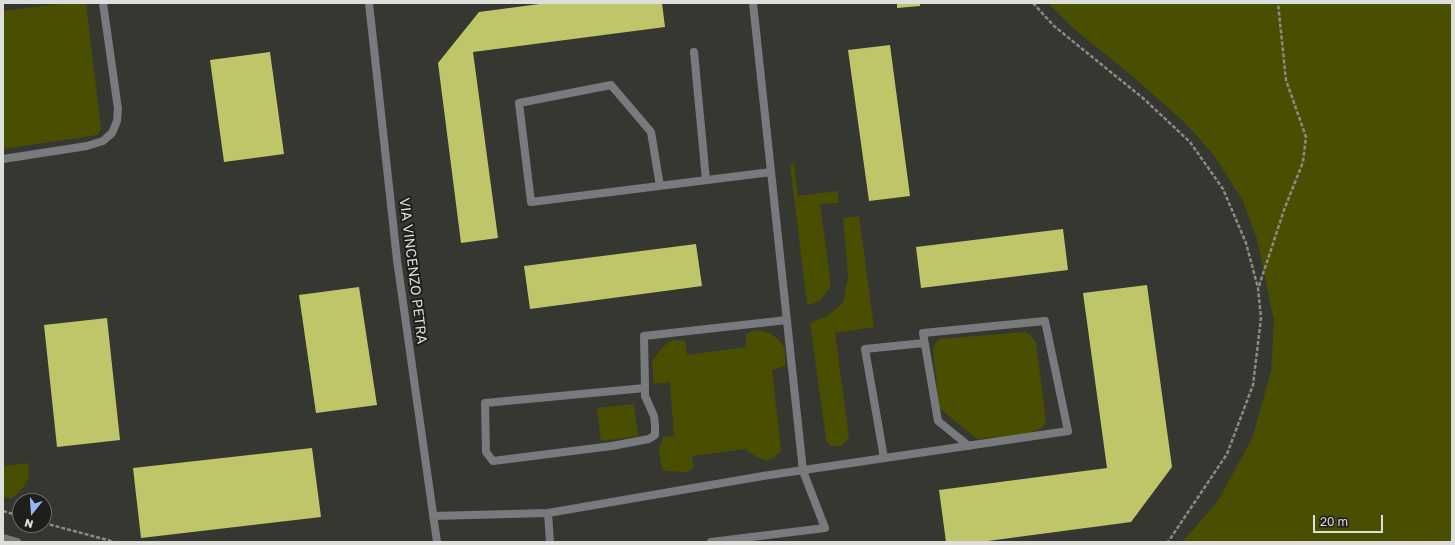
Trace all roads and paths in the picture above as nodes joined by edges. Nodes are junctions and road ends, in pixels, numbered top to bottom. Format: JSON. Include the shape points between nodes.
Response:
{"nodes":[{"id":1,"x":103,"y":3,"type":"edge"},
{"id":2,"x":369,"y":3,"type":"edge"},
{"id":3,"x":753,"y":3,"type":"edge"},
{"id":4,"x":1033,"y":3,"type":"edge"},
{"id":5,"x":1278,"y":3,"type":"edge"},
{"id":6,"x":694,"y":52,"type":"dead end"},
{"id":7,"x":3,"y":159,"type":"edge"},
{"id":8,"x":771,"y":172,"type":"junction"},
{"id":9,"x":706,"y":180,"type":"junction"},
{"id":10,"x":660,"y":186,"type":"junction"},
{"id":11,"x":1258,"y":288,"type":"junction"},
{"id":12,"x":787,"y":320,"type":"junction"},
{"id":13,"x":924,"y":343,"type":"junction"},
{"id":14,"x":645,"y":388,"type":"junction"},
{"id":15,"x":969,"y":446,"type":"junction"},
{"id":16,"x":884,"y":458,"type":"junction"},
{"id":17,"x":803,"y":471,"type":"junction"},
{"id":18,"x":548,"y":513,"type":"junction"},
{"id":19,"x":433,"y":516,"type":"junction"},
{"id":20,"x":52,"y":525,"type":"edge"},
{"id":21,"x":3,"y":538,"type":"edge"},
{"id":22,"x":17,"y":542,"type":"edge"},
{"id":23,"x":115,"y":542,"type":"edge"},
{"id":24,"x":437,"y":542,"type":"edge"},
{"id":25,"x":550,"y":542,"type":"edge"},
{"id":26,"x":711,"y":542,"type":"edge"},
{"id":27,"x":1168,"y":542,"type":"edge"}],
"edges":[{"from":1,"to":7,"type":"street","via":[[118,109],[112,133],[103,141],[87,146]]},
{"from":2,"to":19,"type":"street","name":"VIA VINCENZO PETRA","via":[[398,260]]},
{"from":3,"to":8,"type":"street"},
{"from":4,"to":11,"type":"path","via":[[1054,26],[1144,99],[1190,142],[1223,189],[1246,243]]},
{"from":5,"to":11,"type":"path","via":[[1286,80],[1306,137],[1303,162]]},
{"from":6,"to":9,"type":"street"},
{"from":8,"to":9,"type":"street"},
{"from":8,"to":12,"type":"street"},
{"from":9,"to":10,"type":"street"},
{"from":10,"to":10,"type":"street","via":[[531,202],[519,103],[611,85],[651,132]]},
{"from":11,"to":27,"type":"path","via":[[1262,318],[1253,385],[1226,454]]},
{"from":12,"to":14,"type":"street","via":[[644,336]]},
{"from":12,"to":17,"type":"street"},
{"from":13,"to":15,"type":"street","via":[[938,421]]},
{"from":13,"to":15,"type":"street","via":[[923,332],[1045,321],[1068,431]]},
{"from":13,"to":16,"type":"street","via":[[864,349]]},
{"from":14,"to":14,"type":"street","via":[[485,403],[486,452],[493,461],[649,439],[655,435],[655,425],[645,396]]},
{"from":15,"to":16,"type":"street"},
{"from":16,"to":17,"type":"street"},
{"from":17,"to":18,"type":"street"},
{"from":17,"to":26,"type":"street","via":[[825,528]]},
{"from":18,"to":19,"type":"street"},
{"from":18,"to":25,"type":"street"},
{"from":19,"to":24,"type":"street","name":"VIA VINCENZO PETRA"},
{"from":20,"to":23,"type":"path"},
{"from":21,"to":22,"type":"street"}]}
